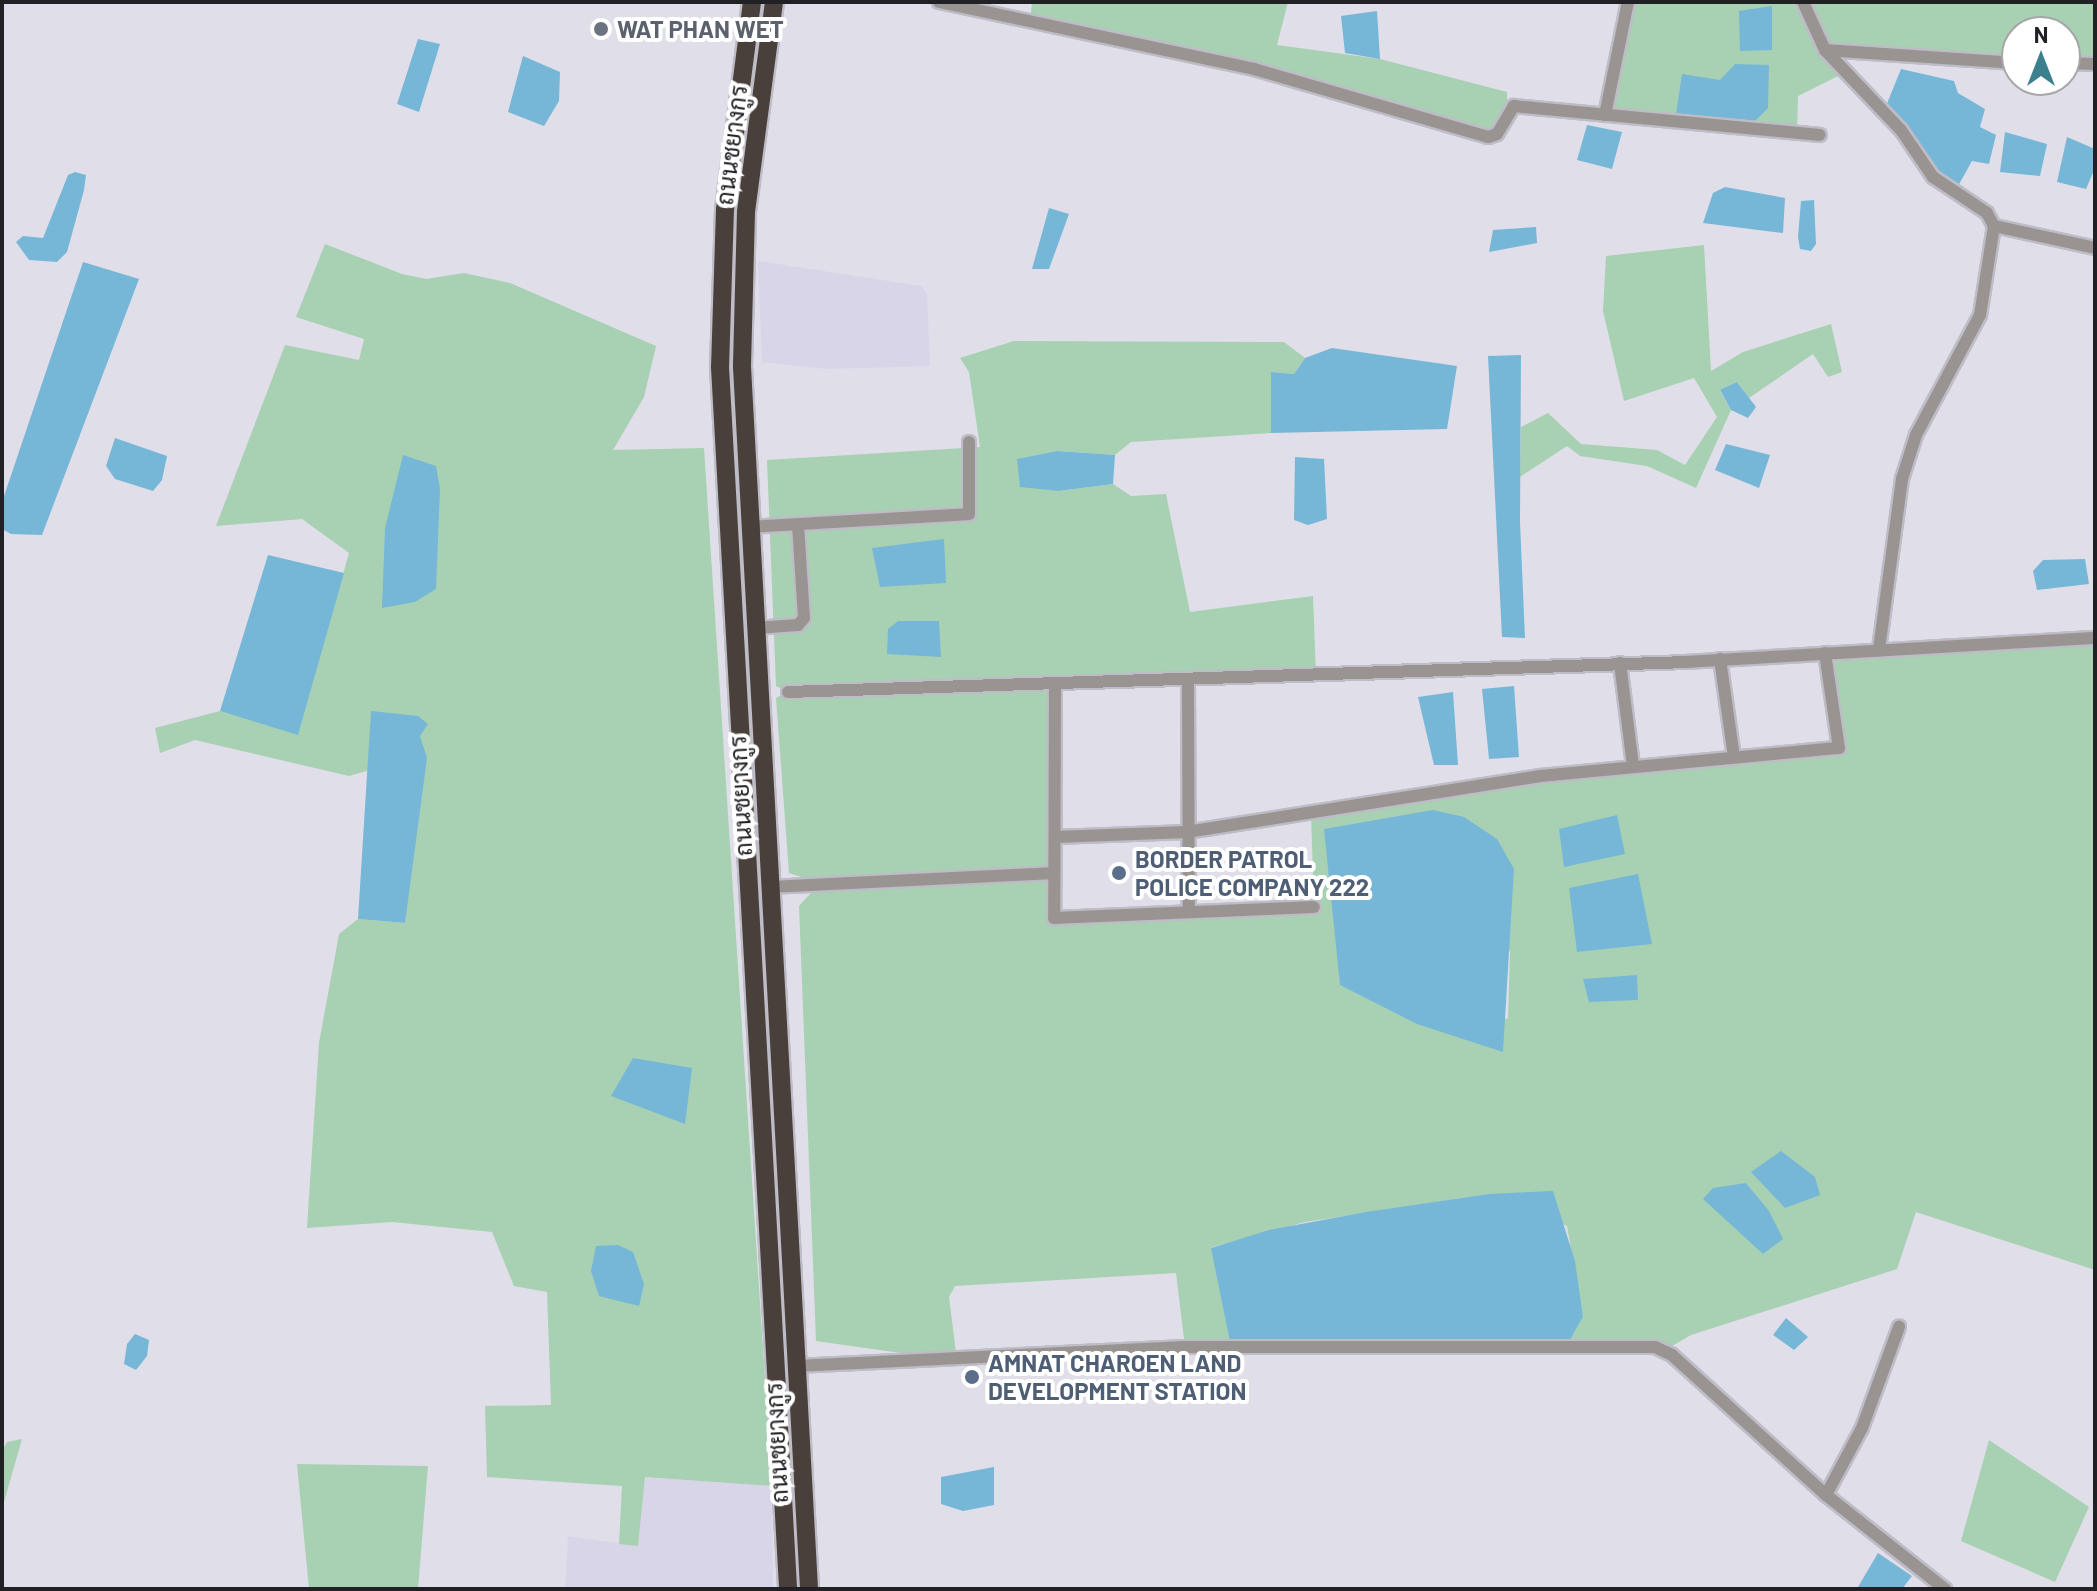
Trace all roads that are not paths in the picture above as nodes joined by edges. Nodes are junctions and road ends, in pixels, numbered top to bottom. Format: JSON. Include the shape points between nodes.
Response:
{"nodes":[{"id":1,"x":752,"y":2,"type":"edge"},
{"id":2,"x":774,"y":2,"type":"edge"},
{"id":3,"x":939,"y":2,"type":"edge"},
{"id":4,"x":1628,"y":2,"type":"edge"},
{"id":5,"x":1803,"y":2,"type":"edge"},
{"id":6,"x":1825,"y":50,"type":"junction"},
{"id":7,"x":2001,"y":62,"type":"edge"},
{"id":8,"x":1605,"y":115,"type":"junction"},
{"id":9,"x":1820,"y":135,"type":"dead end"},
{"id":10,"x":1994,"y":226,"type":"junction"},
{"id":11,"x":2095,"y":248,"type":"edge"},
{"id":12,"x":969,"y":442,"type":"dead end"},
{"id":13,"x":798,"y":526,"type":"junction"},
{"id":14,"x":750,"y":527,"type":"junction"},
{"id":15,"x":755,"y":628,"type":"junction"},
{"id":16,"x":2095,"y":638,"type":"edge"},
{"id":17,"x":1879,"y":650,"type":"junction"},
{"id":18,"x":1825,"y":653,"type":"junction"},
{"id":19,"x":1720,"y":659,"type":"junction"},
{"id":20,"x":1620,"y":663,"type":"junction"},
{"id":21,"x":1188,"y":679,"type":"junction"},
{"id":22,"x":1055,"y":684,"type":"junction"},
{"id":23,"x":788,"y":692,"type":"dead end"},
{"id":24,"x":1734,"y":757,"type":"junction"},
{"id":25,"x":1633,"y":766,"type":"junction"},
{"id":26,"x":766,"y":825,"type":"junction"},
{"id":27,"x":745,"y":826,"type":"junction"},
{"id":28,"x":1187,"y":832,"type":"junction"},
{"id":29,"x":1055,"y":837,"type":"junction"},
{"id":30,"x":1054,"y":873,"type":"junction"},
{"id":31,"x":770,"y":887,"type":"junction"},
{"id":32,"x":1314,"y":907,"type":"dead end"},
{"id":33,"x":1189,"y":912,"type":"junction"},
{"id":34,"x":1899,"y":1327,"type":"dead end"},
{"id":35,"x":796,"y":1366,"type":"junction"},
{"id":36,"x":1826,"y":1495,"type":"junction"},
{"id":37,"x":788,"y":1589,"type":"edge"},
{"id":38,"x":809,"y":1589,"type":"edge"},
{"id":39,"x":1945,"y":1589,"type":"edge"}],
"edges":[{"from":1,"to":27,"type":"highway","name":"ถนนชยางกูร","via":[[720,289]]},
{"from":2,"to":14,"type":"highway","name":"ถนนชยางกูร","via":[[741,289]]},
{"from":3,"to":8,"type":"street","via":[[1254,69],[1488,137],[1497,134],[1514,106]]},
{"from":4,"to":8,"type":"street"},
{"from":5,"to":6,"type":"street"},
{"from":6,"to":7,"type":"street"},
{"from":6,"to":10,"type":"street","via":[[1892,120],[1933,177],[1987,213]]},
{"from":8,"to":9,"type":"street"},
{"from":10,"to":11,"type":"street"},
{"from":10,"to":17,"type":"street","via":[[1980,315],[1916,435],[1902,479]]},
{"from":12,"to":13,"type":"street","via":[[969,514]]},
{"from":13,"to":14,"type":"street"},
{"from":13,"to":15,"type":"street","via":[[804,618],[798,625]]},
{"from":14,"to":15,"type":"highway","name":"ถนนชยางกูร"},
{"from":15,"to":26,"type":"highway","name":"ถนนชยางกูร"},
{"from":16,"to":17,"type":"street"},
{"from":17,"to":18,"type":"street"},
{"from":18,"to":19,"type":"street"},
{"from":18,"to":24,"type":"street","via":[[1839,748]]},
{"from":19,"to":20,"type":"street"},
{"from":19,"to":24,"type":"street"},
{"from":20,"to":21,"type":"street"},
{"from":20,"to":25,"type":"street"},
{"from":21,"to":22,"type":"street"},
{"from":21,"to":28,"type":"street"},
{"from":22,"to":23,"type":"street"},
{"from":22,"to":29,"type":"street"},
{"from":24,"to":25,"type":"street"},
{"from":25,"to":28,"type":"street","via":[[1399,795]]},
{"from":26,"to":27,"type":"highway"},
{"from":26,"to":31,"type":"highway","name":"ถนนชยางกูร"},
{"from":27,"to":37,"type":"highway","name":"ถนนชยางกูร"},
{"from":28,"to":29,"type":"street"},
{"from":28,"to":33,"type":"street"},
{"from":29,"to":30,"type":"street"},
{"from":30,"to":31,"type":"street"},
{"from":30,"to":33,"type":"street","via":[[1054,918]]},
{"from":31,"to":35,"type":"highway","name":"ถนนชยางกูร"},
{"from":32,"to":33,"type":"street"},
{"from":34,"to":36,"type":"street","via":[[1862,1428]]},
{"from":35,"to":36,"type":"street","via":[[1185,1347],[1655,1347],[1672,1355]]},
{"from":35,"to":38,"type":"highway","name":"ถนนชยางกูร"},
{"from":36,"to":39,"type":"street"}]}
